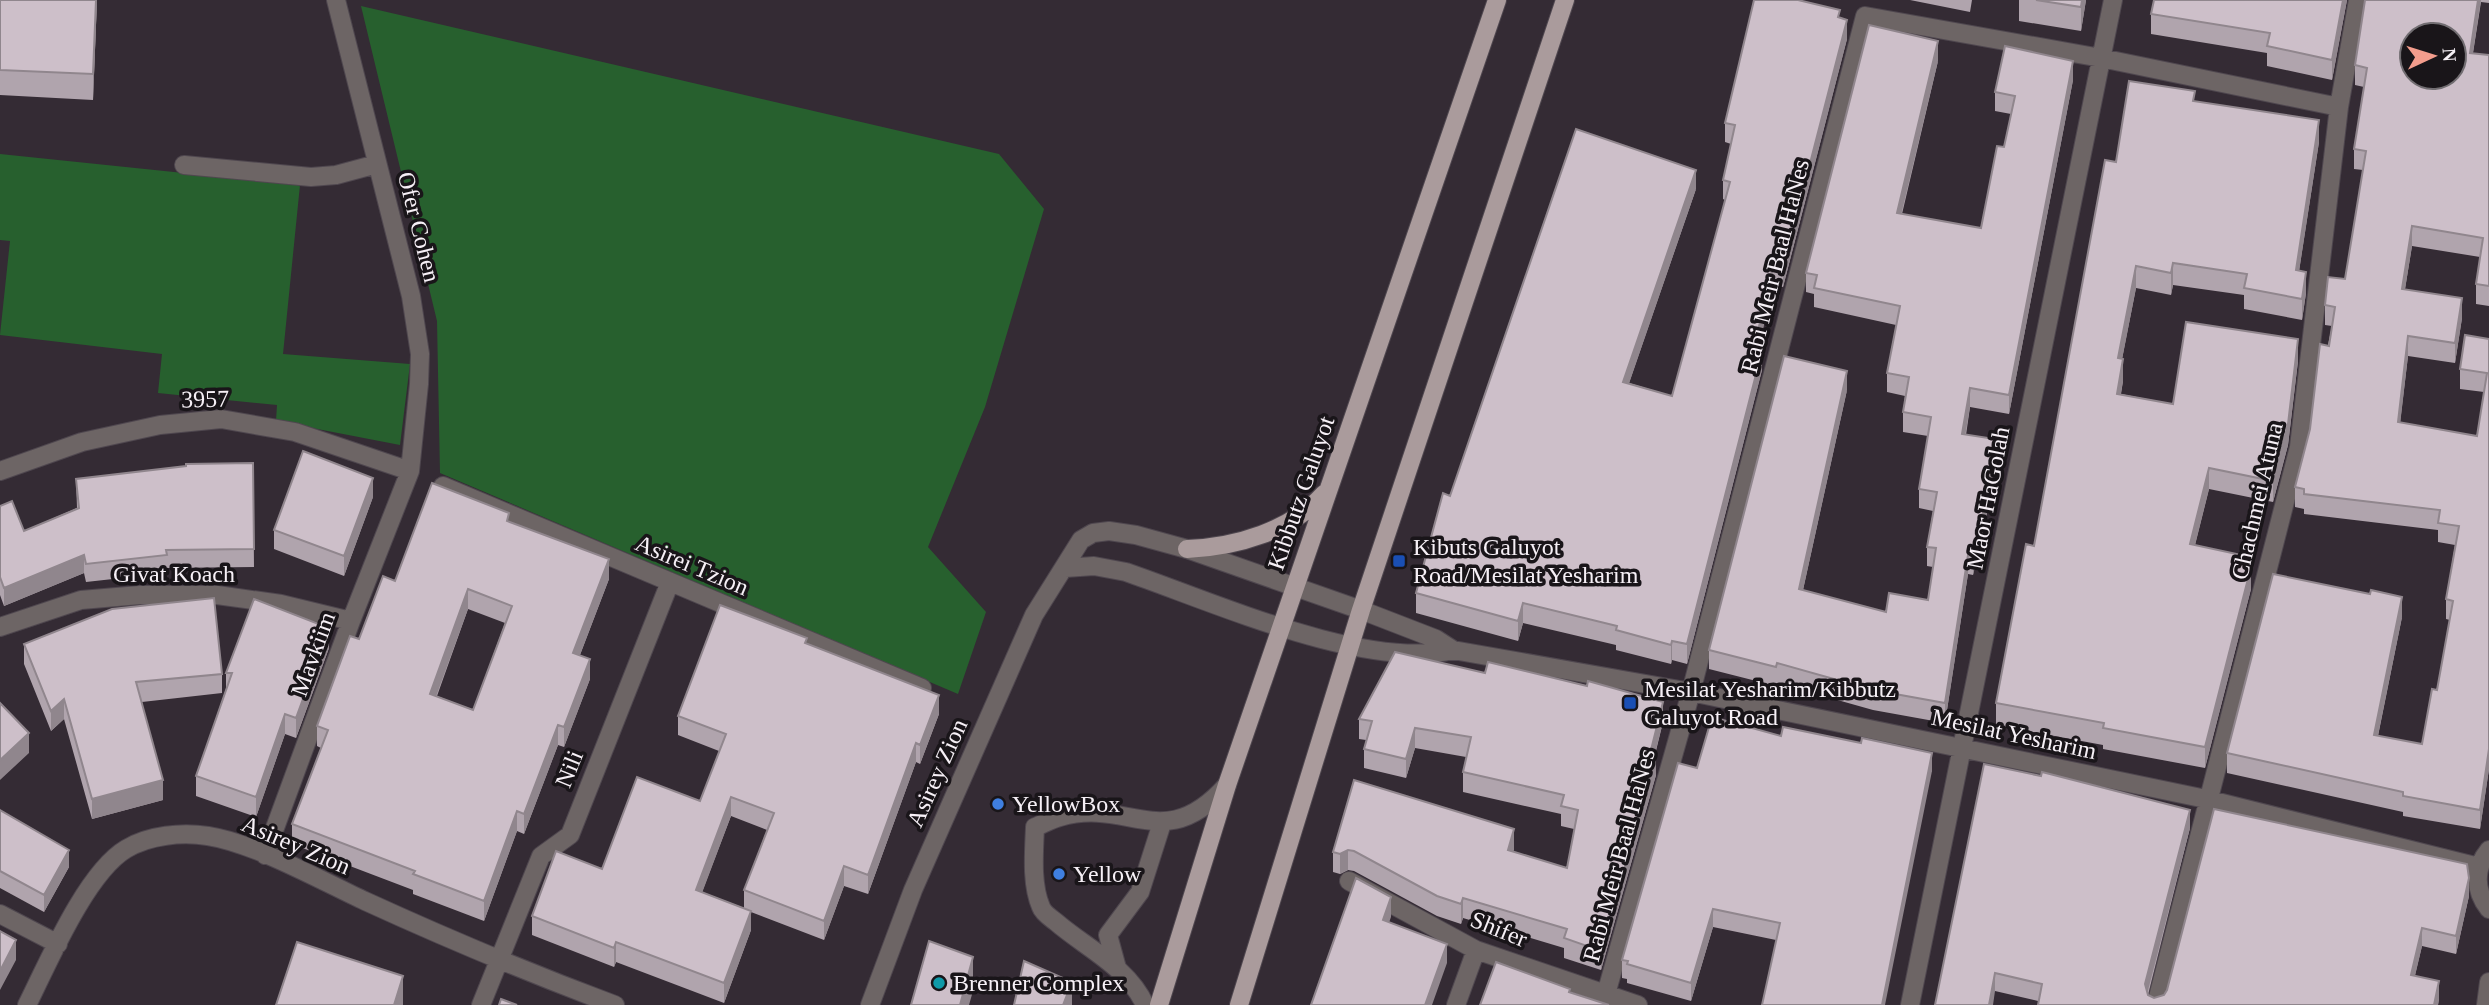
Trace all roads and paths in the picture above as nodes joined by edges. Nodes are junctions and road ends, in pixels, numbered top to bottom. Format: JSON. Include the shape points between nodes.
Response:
{"nodes":[{"id":1,"x":335,"y":0,"type":"edge"},
{"id":2,"x":1497,"y":0,"type":"edge"},
{"id":3,"x":1565,"y":0,"type":"edge"},
{"id":4,"x":2113,"y":0,"type":"edge"},
{"id":5,"x":2358,"y":0,"type":"edge"},
{"id":6,"x":2101,"y":58,"type":"junction"},
{"id":7,"x":2339,"y":107,"type":"junction"},
{"id":8,"x":377,"y":164,"type":"junction"},
{"id":9,"x":184,"y":165,"type":"dead end"},
{"id":10,"x":0,"y":471,"type":"edge"},
{"id":11,"x":410,"y":471,"type":"junction"},
{"id":12,"x":443,"y":486,"type":"edge"},
{"id":13,"x":1329,"y":488,"type":"junction"},
{"id":14,"x":1187,"y":549,"type":"junction"},
{"id":15,"x":1065,"y":568,"type":"junction"},
{"id":16,"x":670,"y":582,"type":"junction"},
{"id":17,"x":1293,"y":587,"type":"junction"},
{"id":18,"x":1362,"y":610,"type":"junction"},
{"id":19,"x":351,"y":621,"type":"junction"},
{"id":20,"x":1281,"y":625,"type":"junction"},
{"id":21,"x":0,"y":627,"type":"edge"},
{"id":22,"x":1351,"y":647,"type":"junction"},
{"id":23,"x":1453,"y":650,"type":"junction"},
{"id":24,"x":922,"y":688,"type":"edge"},
{"id":25,"x":1691,"y":692,"type":"junction"},
{"id":26,"x":1963,"y":749,"type":"junction"},
{"id":27,"x":1227,"y":785,"type":"junction"},
{"id":28,"x":2206,"y":799,"type":"junction"},
{"id":29,"x":1162,"y":823,"type":"junction"},
{"id":30,"x":2489,"y":850,"type":"edge"},
{"id":31,"x":265,"y":855,"type":"junction"},
{"id":32,"x":2479,"y":867,"type":"junction"},
{"id":33,"x":1349,"y":881,"type":"dead end"},
{"id":34,"x":2489,"y":909,"type":"edge"},
{"id":35,"x":0,"y":914,"type":"edge"},
{"id":36,"x":58,"y":944,"type":"junction"},
{"id":37,"x":1476,"y":950,"type":"junction"},
{"id":38,"x":499,"y":962,"type":"junction"},
{"id":39,"x":1117,"y":968,"type":"junction"},
{"id":40,"x":2489,"y":982,"type":"edge"},
{"id":41,"x":1606,"y":994,"type":"junction"},
{"id":42,"x":27,"y":1005,"type":"edge"},
{"id":43,"x":481,"y":1005,"type":"edge"},
{"id":44,"x":615,"y":1005,"type":"edge"},
{"id":45,"x":870,"y":1005,"type":"edge"},
{"id":46,"x":1145,"y":1005,"type":"edge"},
{"id":47,"x":1159,"y":1005,"type":"edge"},
{"id":48,"x":1239,"y":1005,"type":"edge"},
{"id":49,"x":1456,"y":1005,"type":"edge"},
{"id":50,"x":1638,"y":1005,"type":"edge"},
{"id":51,"x":1910,"y":1005,"type":"edge"},
{"id":52,"x":2155,"y":1005,"type":"edge"},
{"id":53,"x":2486,"y":1005,"type":"edge"}],
"edges":[{"from":1,"to":8,"type":"street","name":"Ofer Cohen"},
{"from":2,"to":13,"type":"main road","name":"Kibbutz Galuyot"},
{"from":3,"to":18,"type":"main road"},
{"from":4,"to":6,"type":"street","name":"Maor HaGolah"},
{"from":5,"to":7,"type":"street","name":"Chachmei Atuna"},
{"from":6,"to":7,"type":"street","name":"Rabi Meir Baal HaNes"},
{"from":6,"to":25,"type":"street","name":"Rabi Meir Baal HaNes","via":[[1865,16]]},
{"from":6,"to":26,"type":"street","name":"Maor HaGolah"},
{"from":7,"to":28,"type":"street","name":"Chachmei Atuna","via":[[2299,447]]},
{"from":8,"to":9,"type":"street","via":[[311,177]]},
{"from":8,"to":11,"type":"street","name":"Ofer Cohen","via":[[411,296],[420,354]]},
{"from":10,"to":11,"type":"street","name":"3957","via":[[82,442],[160,425],[221,419],[295,432]]},
{"from":11,"to":19,"type":"street","name":"Mavkiim"},
{"from":12,"to":16,"type":"street","name":"Asirei Tzion"},
{"from":13,"to":14,"type":"main road","via":[[1307,512],[1283,525],[1223,545]]},
{"from":13,"to":17,"type":"main road","name":"Kibbutz Galuyot"},
{"from":14,"to":15,"type":"street","name":"Asirey Zion","via":[[1136,535],[1093,533],[1080,540]]},
{"from":14,"to":17,"type":"street","name":"Asirey Zion"},
{"from":15,"to":20,"type":"street","via":[[1094,566],[1126,572]]},
{"from":15,"to":45,"type":"street","name":"Asirey Zion","via":[[1034,614],[913,890]]},
{"from":16,"to":24,"type":"street","name":"Asirei Tzion"},
{"from":16,"to":38,"type":"street","name":"Nili","via":[[569,835],[541,856]]},
{"from":17,"to":18,"type":"street","name":"Mesilat Yesharim"},
{"from":17,"to":20,"type":"main road","name":"Kibbutz Galuyot"},
{"from":18,"to":22,"type":"main road"},
{"from":18,"to":23,"type":"street","name":"Mesilat Yesharim"},
{"from":19,"to":21,"type":"street","name":"Givat Koach","via":[[217,595],[140,595],[81,600]]},
{"from":19,"to":31,"type":"street","name":"Mavkiim"},
{"from":20,"to":22,"type":"street","name":"Mesilat Yesharim"},
{"from":20,"to":27,"type":"main road","name":"Kibbutz Galuyot"},
{"from":22,"to":23,"type":"street","name":"Mesilat Yesharim","via":[[1433,655]]},
{"from":22,"to":48,"type":"main road"},
{"from":23,"to":25,"type":"street","name":"Mesilat Yesharim"},
{"from":25,"to":26,"type":"street","name":"Mesilat Yesharim"},
{"from":25,"to":41,"type":"street","name":"Rabi Meir Baal HaNes"},
{"from":26,"to":28,"type":"street","name":"Mesilat Yesharim"},
{"from":26,"to":51,"type":"street","name":"Maor HaGolah"},
{"from":27,"to":29,"type":"street","via":[[1203,809]]},
{"from":27,"to":47,"type":"main road","name":"Kibbutz Galuyot"},
{"from":28,"to":32,"type":"street","name":"Mesilat Yesharim"},
{"from":28,"to":52,"type":"street","name":"Chachmei Atuna"},
{"from":29,"to":39,"type":"street","via":[[1140,892],[1108,935]]},
{"from":29,"to":39,"type":"street","via":[[1084,815],[1061,816],[1035,827],[1033,864],[1041,909]]},
{"from":30,"to":32,"type":"street"},
{"from":31,"to":36,"type":"street","name":"Asirey Zion","via":[[209,836],[161,836],[126,849],[99,873]]},
{"from":31,"to":38,"type":"street","name":"Asirey Zion"},
{"from":32,"to":34,"type":"street","via":[[2480,895]]},
{"from":33,"to":37,"type":"street","name":"Shifer"},
{"from":35,"to":36,"type":"street"},
{"from":36,"to":42,"type":"street","name":"Asirey Zion"},
{"from":37,"to":41,"type":"street","name":"Shifer"},
{"from":37,"to":49,"type":"street"},
{"from":38,"to":43,"type":"street","name":"Nili"},
{"from":38,"to":44,"type":"street","name":"Asirey Zion"},
{"from":39,"to":46,"type":"street"},
{"from":40,"to":53,"type":"street"},
{"from":41,"to":50,"type":"street","name":"Shifer"}]}
